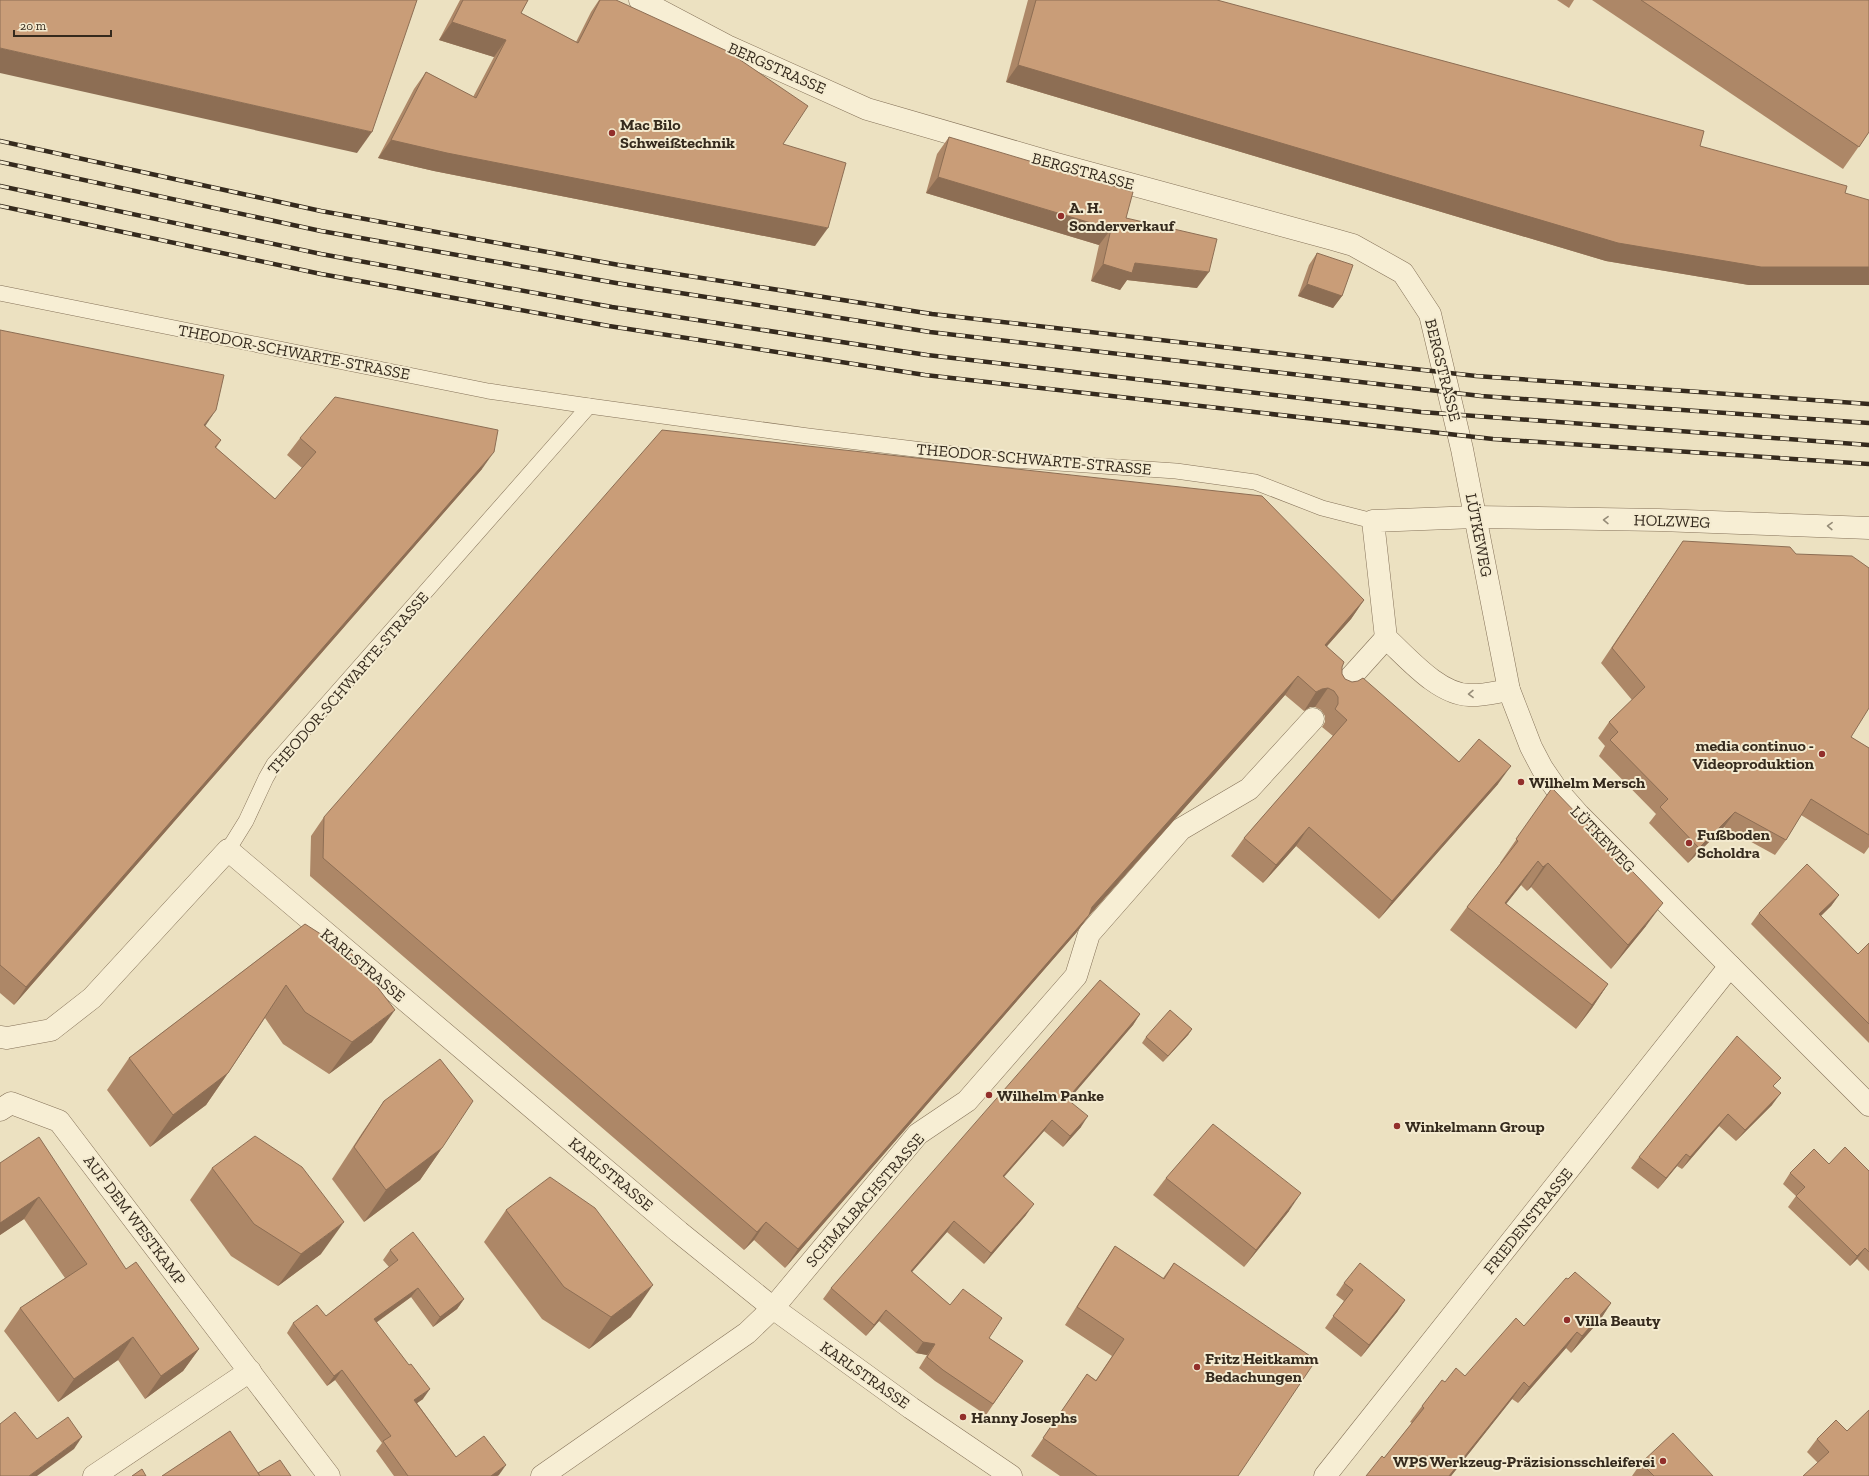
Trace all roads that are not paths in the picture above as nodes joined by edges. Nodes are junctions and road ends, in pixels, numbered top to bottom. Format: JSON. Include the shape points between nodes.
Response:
{"nodes":[{"id":1,"x":640,"y":0,"type":"edge"},
{"id":2,"x":0,"y":293,"type":"edge"},
{"id":3,"x":589,"y":406,"type":"junction"},
{"id":4,"x":1462,"y":449,"type":"joint"},
{"id":5,"x":1475,"y":517,"type":"junction"},
{"id":6,"x":1373,"y":520,"type":"junction"},
{"id":7,"x":1869,"y":528,"type":"edge"},
{"id":8,"x":1386,"y":638,"type":"junction"},
{"id":9,"x":1340,"y":688,"type":"edge"},
{"id":10,"x":1509,"y":690,"type":"junction"},
{"id":11,"x":1313,"y":719,"type":"dead end"},
{"id":12,"x":228,"y":850,"type":"junction"},
{"id":13,"x":1730,"y":966,"type":"junction"},
{"id":14,"x":0,"y":1037,"type":"edge"},
{"id":15,"x":1869,"y":1105,"type":"edge"},
{"id":16,"x":0,"y":1110,"type":"edge"},
{"id":17,"x":773,"y":1308,"type":"junction"},
{"id":18,"x":250,"y":1371,"type":"junction"},
{"id":19,"x":94,"y":1476,"type":"edge"},
{"id":20,"x":329,"y":1476,"type":"edge"},
{"id":21,"x":542,"y":1476,"type":"edge"},
{"id":22,"x":1011,"y":1476,"type":"edge"},
{"id":23,"x":1325,"y":1476,"type":"edge"}],
"edges":[{"from":1,"to":4,"type":"street","name":"BERGSTRASSE","via":[[727,46],[867,109],[1353,245],[1403,273],[1430,314]]},
{"from":2,"to":3,"type":"lane","name":"THEODOR-SCHWARTE-STRASSE","via":[[488,391]]},
{"from":3,"to":6,"type":"lane","name":"THEODOR-SCHWARTE-STRASSE","via":[[808,436],[996,458],[1176,471],[1255,482],[1322,508]]},
{"from":3,"to":12,"type":"lane","name":"THEODOR-SCHWARTE-STRASSE","via":[[274,764],[246,821]]},
{"from":4,"to":5,"type":"street","name":"LÜTKEWEG"},
{"from":5,"to":6,"type":"street","name":"THEODOR-SCHWARTE-STRASSE"},
{"from":7,"to":5,"type":"street","name":"HOLZWEG","one_way":true,"via":[[1659,520]]},
{"from":5,"to":10,"type":"street","name":"LÜTKEWEG"},
{"from":6,"to":8,"type":"street"},
{"from":8,"to":9,"type":"street"},
{"from":10,"to":8,"type":"street","one_way":true,"via":[[1470,696],[1453,693],[1436,683]]},
{"from":10,"to":13,"type":"street","name":"LÜTKEWEG","via":[[1531,747],[1557,790]]},
{"from":11,"to":17,"type":"street","name":"SCHMALBACHSTRASSE","via":[[1249,789],[1181,829],[1088,934],[1076,976],[967,1101],[918,1134]]},
{"from":12,"to":14,"type":"street","name":"THEODOR-SCHWARTE-STRASSE","via":[[92,998],[51,1030],[8,1038]]},
{"from":12,"to":17,"type":"street","name":"KARLSTRASSE","via":[[679,1232]]},
{"from":13,"to":15,"type":"street","name":"LÜTKEWEG"},
{"from":13,"to":23,"type":"street","name":"FRIEDENSTRASSE"},
{"from":16,"to":18,"type":"street","name":"AUF DEM WESTKAMP","via":[[11,1103],[59,1121]]},
{"from":17,"to":21,"type":"street","name":"SCHMALBACHSTRASSE","via":[[747,1333]]},
{"from":17,"to":22,"type":"street","name":"KARLSTRASSE","via":[[911,1408]]},
{"from":18,"to":19,"type":"street"},
{"from":18,"to":20,"type":"street","name":"AUF DEM WESTKAMP"}]}
